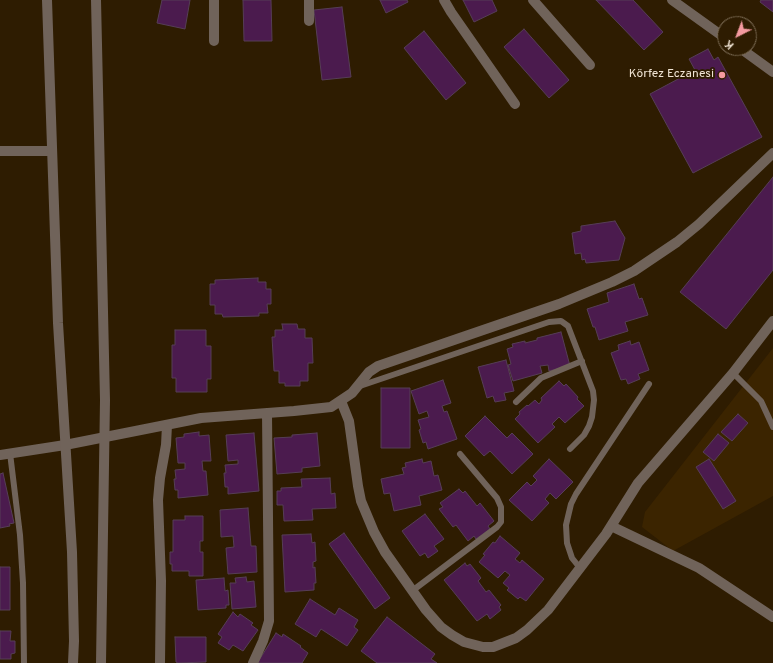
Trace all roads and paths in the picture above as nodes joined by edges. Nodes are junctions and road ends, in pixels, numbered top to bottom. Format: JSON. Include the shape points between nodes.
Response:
{"nodes":[{"id":1,"x":47,"y":0,"type":"edge"},
{"id":2,"x":96,"y":0,"type":"edge"},
{"id":3,"x":214,"y":0,"type":"edge"},
{"id":4,"x":309,"y":0,"type":"edge"},
{"id":5,"x":444,"y":0,"type":"edge"},
{"id":6,"x":533,"y":0,"type":"edge"},
{"id":7,"x":672,"y":0,"type":"edge"},
{"id":8,"x":309,"y":21,"type":"dead end"},
{"id":9,"x":717,"y":32,"type":"edge"},
{"id":10,"x":214,"y":41,"type":"dead end"},
{"id":11,"x":751,"y":56,"type":"edge"},
{"id":12,"x":590,"y":65,"type":"dead end"},
{"id":13,"x":773,"y":72,"type":"edge"},
{"id":14,"x":515,"y":104,"type":"dead end"},
{"id":15,"x":0,"y":151,"type":"edge"},
{"id":16,"x":52,"y":151,"type":"junction"},
{"id":17,"x":773,"y":153,"type":"edge"},
{"id":18,"x":773,"y":321,"type":"edge"},
{"id":19,"x":582,"y":361,"type":"junction"},
{"id":20,"x":733,"y":373,"type":"junction"},
{"id":21,"x":649,"y":384,"type":"dead end"},
{"id":22,"x":357,"y":388,"type":"junction"},
{"id":23,"x":341,"y":401,"type":"junction"},
{"id":24,"x":516,"y":402,"type":"dead end"},
{"id":25,"x":267,"y":413,"type":"junction"},
{"id":26,"x":167,"y":425,"type":"junction"},
{"id":27,"x":773,"y":427,"type":"edge"},
{"id":28,"x":105,"y":436,"type":"junction"},
{"id":29,"x":65,"y":445,"type":"junction"},
{"id":30,"x":570,"y":449,"type":"dead end"},
{"id":31,"x":5,"y":454,"type":"edge"},
{"id":32,"x":460,"y":454,"type":"dead end"},
{"id":33,"x":611,"y":526,"type":"junction"},
{"id":34,"x":580,"y":568,"type":"junction"},
{"id":35,"x":412,"y":591,"type":"junction"},
{"id":36,"x":773,"y":617,"type":"edge"},
{"id":37,"x":24,"y":663,"type":"edge"},
{"id":38,"x":73,"y":663,"type":"edge"},
{"id":39,"x":101,"y":663,"type":"edge"},
{"id":40,"x":160,"y":663,"type":"edge"},
{"id":41,"x":254,"y":663,"type":"edge"}],
"edges":[{"from":1,"to":16,"type":"street"},
{"from":2,"to":28,"type":"street"},
{"from":3,"to":10,"type":"street"},
{"from":4,"to":8,"type":"street"},
{"from":5,"to":14,"type":"street"},
{"from":6,"to":12,"type":"street"},
{"from":7,"to":9,"type":"street"},
{"from":11,"to":13,"type":"street"},
{"from":15,"to":16,"type":"street"},
{"from":16,"to":29,"type":"street"},
{"from":17,"to":22,"type":"street","via":[[699,224],[634,271],[559,304],[378,366]]},
{"from":18,"to":20,"type":"street"},
{"from":19,"to":22,"type":"lane","via":[[568,326],[557,321]]},
{"from":19,"to":24,"type":"lane","via":[[541,378]]},
{"from":19,"to":30,"type":"lane","via":[[593,391],[594,408],[584,435]]},
{"from":20,"to":27,"type":"lane","via":[[761,401]]},
{"from":20,"to":33,"type":"street","via":[[638,483]]},
{"from":21,"to":34,"type":"lane","via":[[571,504],[566,525],[567,543],[572,558]]},
{"from":22,"to":23,"type":"street"},
{"from":23,"to":25,"type":"street","via":[[331,407]]},
{"from":23,"to":35,"type":"street","via":[[349,421],[358,486],[367,517],[385,552]]},
{"from":25,"to":26,"type":"street","via":[[202,418]]},
{"from":25,"to":41,"type":"street","via":[[269,621]]},
{"from":26,"to":28,"type":"street"},
{"from":26,"to":40,"type":"street","via":[[158,500],[161,581]]},
{"from":28,"to":29,"type":"street"},
{"from":28,"to":39,"type":"street"},
{"from":29,"to":31,"type":"street"},
{"from":29,"to":38,"type":"street","via":[[72,552]]},
{"from":31,"to":37,"type":"lane","via":[[20,535]]},
{"from":32,"to":35,"type":"lane","via":[[497,498],[501,507],[501,522]]},
{"from":33,"to":34,"type":"street"},
{"from":33,"to":36,"type":"street","via":[[699,568]]},
{"from":34,"to":35,"type":"street","via":[[545,613],[527,630],[487,648],[471,645],[452,635],[433,618]]}]}
